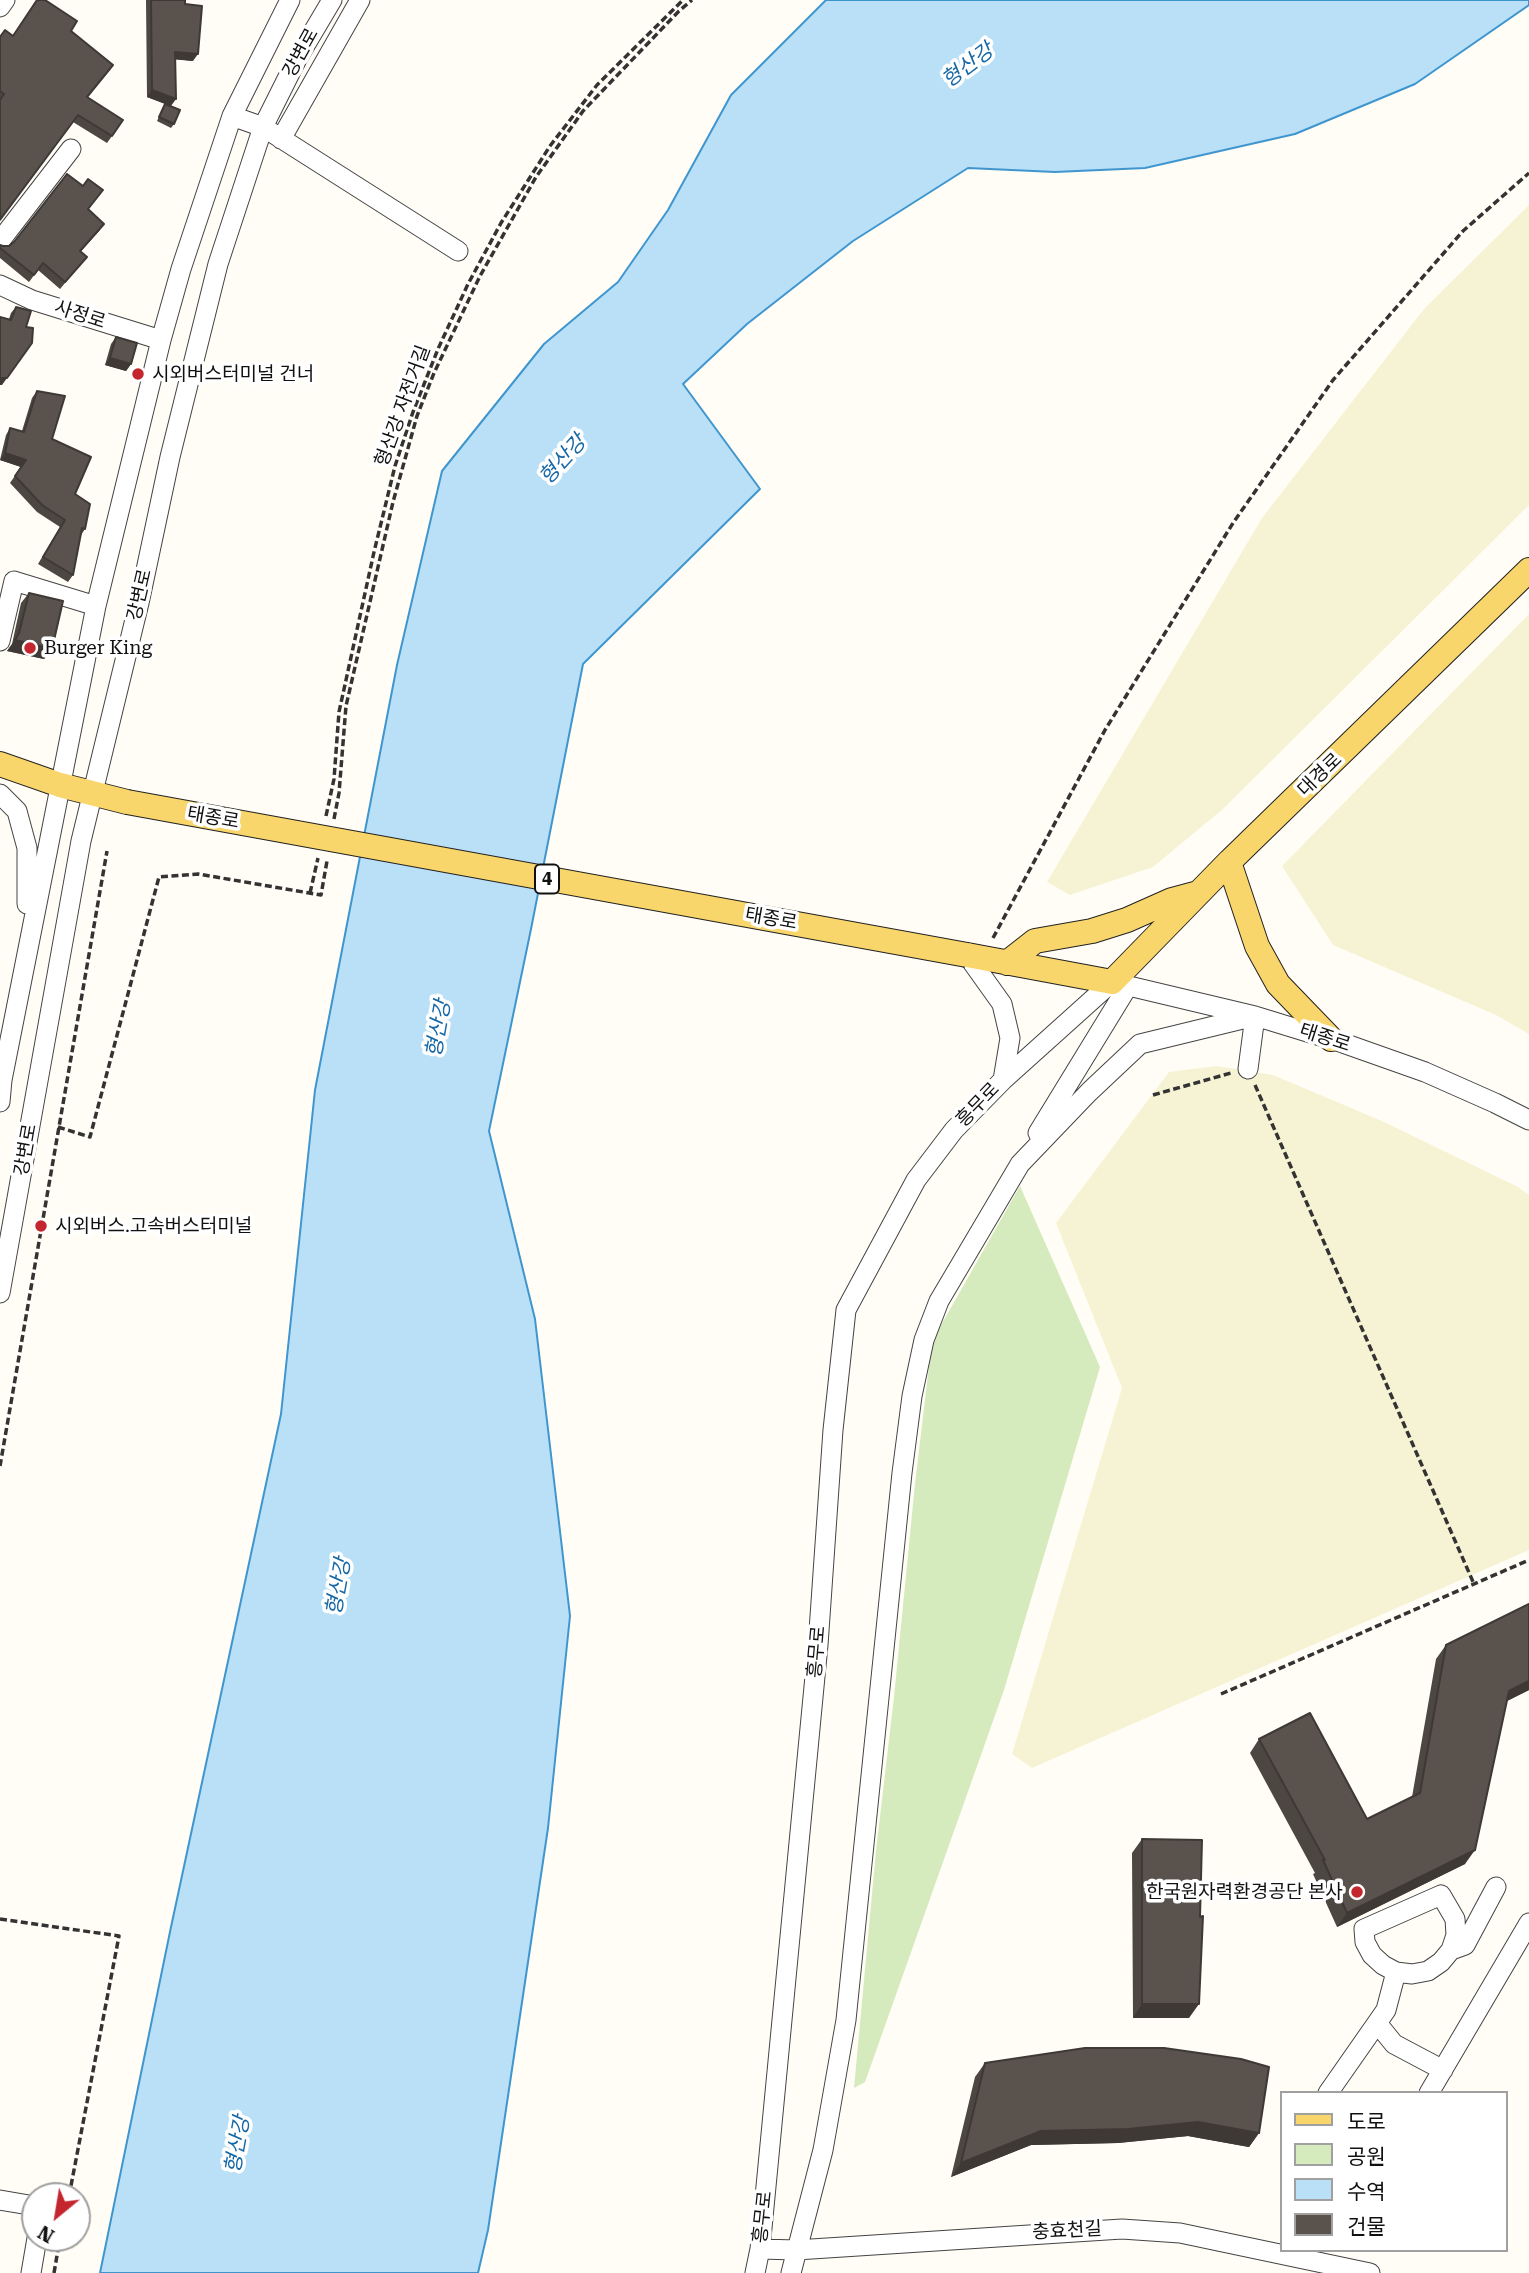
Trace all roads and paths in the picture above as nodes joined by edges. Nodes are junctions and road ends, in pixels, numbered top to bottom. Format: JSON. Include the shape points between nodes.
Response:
{"nodes":[{"id":1,"x":5,"y":0,"type":"edge"},
{"id":2,"x":290,"y":0,"type":"edge"},
{"id":3,"x":332,"y":0,"type":"edge"},
{"id":4,"x":360,"y":0,"type":"edge"},
{"id":5,"x":682,"y":0,"type":"edge"},
{"id":6,"x":692,"y":0,"type":"edge"},
{"id":7,"x":0,"y":7,"type":"edge"},
{"id":8,"x":232,"y":116,"type":"junction"},
{"id":9,"x":263,"y":127,"type":"junction"},
{"id":10,"x":281,"y":139,"type":"junction"},
{"id":11,"x":71,"y":149,"type":"dead end"},
{"id":12,"x":1529,"y":173,"type":"edge"},
{"id":13,"x":0,"y":241,"type":"edge"},
{"id":14,"x":458,"y":251,"type":"dead end"},
{"id":15,"x":0,"y":285,"type":"edge"},
{"id":16,"x":161,"y":340,"type":"junction"},
{"id":17,"x":1529,"y":570,"type":"edge"},
{"id":18,"x":96,"y":606,"type":"junction"},
{"id":19,"x":0,"y":641,"type":"edge"},
{"id":20,"x":0,"y":764,"type":"edge"},
{"id":21,"x":60,"y":785,"type":"junction"},
{"id":22,"x":93,"y":793,"type":"junction"},
{"id":23,"x":0,"y":794,"type":"edge"},
{"id":24,"x":326,"y":817,"type":"dead end"},
{"id":25,"x":334,"y":819,"type":"dead end"},
{"id":26,"x":107,"y":851,"type":"dead end"},
{"id":27,"x":318,"y":855,"type":"dead end"},
{"id":28,"x":328,"y":857,"type":"dead end"},
{"id":29,"x":1229,"y":862,"type":"junction"},
{"id":30,"x":310,"y":893,"type":"junction"},
{"id":31,"x":1199,"y":893,"type":"junction"},
{"id":32,"x":30,"y":935,"type":"junction"},
{"id":33,"x":975,"y":957,"type":"junction"},
{"id":34,"x":1007,"y":963,"type":"junction"},
{"id":35,"x":1121,"y":980,"type":"junction"},
{"id":36,"x":1255,"y":1016,"type":"junction"},
{"id":37,"x":5,"y":1036,"type":"edge"},
{"id":38,"x":1331,"y":1039,"type":"junction"},
{"id":39,"x":1248,"y":1069,"type":"junction"},
{"id":40,"x":1,"y":1079,"type":"edge"},
{"id":41,"x":1003,"y":1080,"type":"junction"},
{"id":42,"x":1153,"y":1095,"type":"dead end"},
{"id":43,"x":0,"y":1102,"type":"edge"},
{"id":44,"x":1529,"y":1120,"type":"edge"},
{"id":45,"x":58,"y":1127,"type":"junction"},
{"id":46,"x":1020,"y":1164,"type":"junction"},
{"id":47,"x":0,"y":1293,"type":"edge"},
{"id":48,"x":0,"y":1466,"type":"edge"},
{"id":49,"x":1529,"y":1560,"type":"edge"},
{"id":50,"x":1474,"y":1584,"type":"junction"},
{"id":51,"x":1221,"y":1694,"type":"dead end"},
{"id":52,"x":1496,"y":1888,"type":"dead end"},
{"id":53,"x":0,"y":1919,"type":"edge"},
{"id":54,"x":1529,"y":1923,"type":"edge"},
{"id":55,"x":1451,"y":1950,"type":"junction"},
{"id":56,"x":1396,"y":1972,"type":"junction"},
{"id":57,"x":1377,"y":2023,"type":"junction"},
{"id":58,"x":1443,"y":2070,"type":"junction"},
{"id":59,"x":1329,"y":2091,"type":"edge"},
{"id":60,"x":1430,"y":2091,"type":"edge"},
{"id":61,"x":72,"y":2182,"type":"edge"},
{"id":62,"x":0,"y":2200,"type":"edge"},
{"id":63,"x":21,"y":2204,"type":"edge"},
{"id":64,"x":760,"y":2249,"type":"junction"},
{"id":65,"x":1280,"y":2249,"type":"edge"},
{"id":66,"x":796,"y":2250,"type":"junction"},
{"id":67,"x":35,"y":2252,"type":"edge"},
{"id":68,"x":58,"y":2252,"type":"edge"},
{"id":69,"x":1301,"y":2252,"type":"edge"},
{"id":70,"x":1333,"y":2257,"type":"edge"},
{"id":71,"x":32,"y":2273,"type":"edge"},
{"id":72,"x":54,"y":2273,"type":"edge"},
{"id":73,"x":755,"y":2273,"type":"edge"},
{"id":74,"x":791,"y":2273,"type":"edge"},
{"id":75,"x":1370,"y":2273,"type":"edge"}],
"edges":[{"from":1,"to":7,"type":"street"},
{"from":2,"to":8,"type":"street","name":"강변로"},
{"from":3,"to":9,"type":"street","name":"강변로"},
{"from":4,"to":10,"type":"street"},
{"from":5,"to":24,"type":"path","name":"형산강 자전거길","via":[[597,85],[550,146],[501,223],[438,349],[395,466],[374,552],[339,712]]},
{"from":6,"to":25,"type":"path","via":[[583,111],[536,177],[480,276],[434,373],[393,502],[346,706]]},
{"from":8,"to":9,"type":"street"},
{"from":8,"to":16,"type":"street","name":"강변로"},
{"from":9,"to":10,"type":"street"},
{"from":9,"to":22,"type":"street","name":"강변로","via":[[218,264]]},
{"from":10,"to":14,"type":"street"},
{"from":11,"to":13,"type":"street"},
{"from":12,"to":33,"type":"path","via":[[1463,231],[1333,380],[1233,523],[1105,730]]},
{"from":15,"to":16,"type":"street","name":"사정로","via":[[32,300]]},
{"from":16,"to":18,"type":"street","name":"강변로"},
{"from":17,"to":29,"type":"main road","name":"대경로"},
{"from":18,"to":19,"type":"street","via":[[14,581]]},
{"from":18,"to":21,"type":"street","name":"강변로"},
{"from":20,"to":21,"type":"main road","name":"태종로","number":"4"},
{"from":21,"to":22,"type":"main road","name":"태종로","number":"4"},
{"from":21,"to":32,"type":"street","name":"강변로"},
{"from":22,"to":33,"type":"main road","name":"태종로","number":"4","bridge":true},
{"from":22,"to":47,"type":"street","name":"강변로"},
{"from":23,"to":32,"type":"street","via":[[17,811],[27,848],[24,922]]},
{"from":26,"to":45,"type":"path"},
{"from":27,"to":30,"type":"path"},
{"from":28,"to":30,"type":"path","via":[[321,895]]},
{"from":29,"to":31,"type":"main road","name":"대경로"},
{"from":29,"to":38,"type":"main road","via":[[1257,946],[1278,984]]},
{"from":30,"to":45,"type":"path","via":[[198,874],[159,877],[90,1137]]},
{"from":31,"to":34,"type":"main road","via":[[1092,931],[1035,941]]},
{"from":31,"to":35,"type":"main road","name":"대경로"},
{"from":32,"to":37,"type":"street","name":"강변로"},
{"from":33,"to":34,"type":"main road","name":"태종로","number":"4"},
{"from":33,"to":41,"type":"street","name":"흥무로","via":[[1002,1004],[1010,1038]]},
{"from":34,"to":35,"type":"main road","name":"태종로","number":"4"},
{"from":35,"to":36,"type":"street","name":"태종로"},
{"from":35,"to":41,"type":"street","name":"흥무로"},
{"from":35,"to":46,"type":"street","name":"흥무로"},
{"from":36,"to":38,"type":"street","name":"태종로"},
{"from":36,"to":39,"type":"street"},
{"from":36,"to":46,"type":"street","name":"흥무로","via":[[1140,1044]]},
{"from":37,"to":40,"type":"street","name":"강변로"},
{"from":38,"to":44,"type":"street","name":"태종로","via":[[1425,1072]]},
{"from":39,"to":42,"type":"path"},
{"from":39,"to":50,"type":"path"},
{"from":40,"to":43,"type":"street","name":"강변로"},
{"from":41,"to":64,"type":"street","name":"흥무로","via":[[954,1130],[916,1180],[846,1310]]},
{"from":45,"to":48,"type":"path"},
{"from":46,"to":66,"type":"street","name":"흥무로","via":[[939,1301],[924,1340],[912,1396],[846,2020],[824,2150]]},
{"from":49,"to":50,"type":"path"},
{"from":50,"to":51,"type":"path"},
{"from":52,"to":55,"type":"street","via":[[1465,1945]]},
{"from":53,"to":61,"type":"path","via":[[119,1936]]},
{"from":54,"to":58,"type":"street"},
{"from":55,"to":56,"type":"street","via":[[1427,1971]]},
{"from":55,"to":56,"type":"street","via":[[1455,1919],[1441,1895],[1364,1928],[1372,1955]]},
{"from":56,"to":57,"type":"street","via":[[1386,2010]]},
{"from":57,"to":58,"type":"street","via":[[1394,2045]]},
{"from":57,"to":59,"type":"street"},
{"from":58,"to":60,"type":"street"},
{"from":62,"to":63,"type":"street"},
{"from":64,"to":66,"type":"street","name":"충효천길"},
{"from":64,"to":73,"type":"street","name":"흥무로"},
{"from":65,"to":66,"type":"street","name":"충효천길","via":[[1122,2229]]},
{"from":66,"to":74,"type":"street","name":"흥무로"},
{"from":67,"to":71,"type":"street"},
{"from":68,"to":72,"type":"path"},
{"from":69,"to":70,"type":"street","name":"충효천길"},
{"from":70,"to":75,"type":"street","name":"충효천길"}]}
